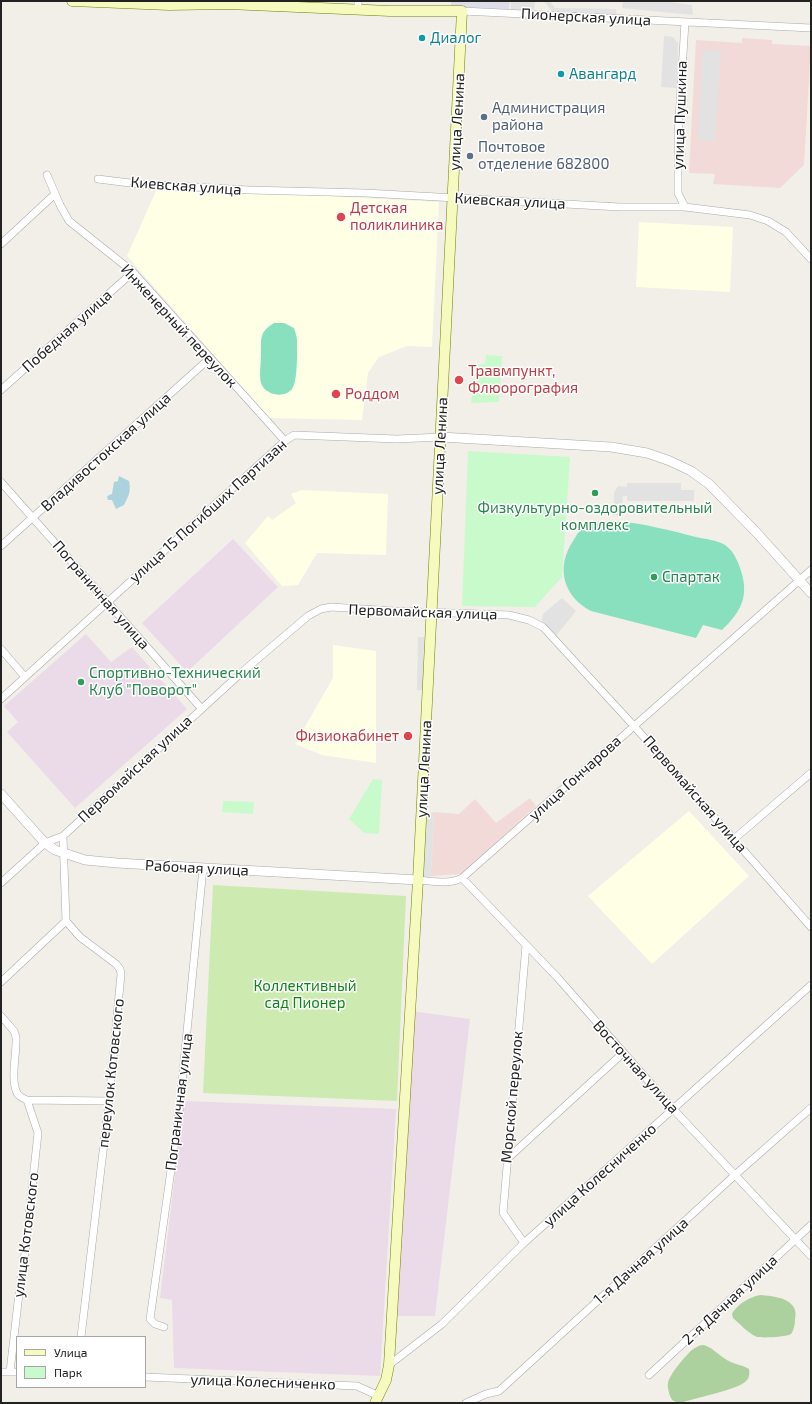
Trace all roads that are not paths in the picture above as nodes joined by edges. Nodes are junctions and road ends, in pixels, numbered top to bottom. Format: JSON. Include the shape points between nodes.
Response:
{"nodes":[{"id":1,"x":72,"y":1,"type":"edge"},
{"id":2,"x":358,"y":5,"type":"edge"},
{"id":3,"x":462,"y":11,"type":"junction"},
{"id":4,"x":685,"y":22,"type":"junction"},
{"id":5,"x":811,"y":28,"type":"edge"},
{"id":6,"x":47,"y":174,"type":"dead end"},
{"id":7,"x":98,"y":179,"type":"dead end"},
{"id":8,"x":55,"y":194,"type":"junction"},
{"id":9,"x":453,"y":198,"type":"junction"},
{"id":10,"x":685,"y":207,"type":"junction"},
{"id":11,"x":1,"y":244,"type":"edge"},
{"id":12,"x":811,"y":258,"type":"edge"},
{"id":13,"x":133,"y":272,"type":"junction"},
{"id":14,"x":210,"y":358,"type":"junction"},
{"id":15,"x":1,"y":390,"type":"edge"},
{"id":16,"x":441,"y":437,"type":"junction"},
{"id":17,"x":285,"y":441,"type":"junction"},
{"id":18,"x":1,"y":482,"type":"edge"},
{"id":19,"x":33,"y":518,"type":"junction"},
{"id":20,"x":1,"y":546,"type":"edge"},
{"id":21,"x":811,"y":570,"type":"edge"},
{"id":22,"x":800,"y":580,"type":"junction"},
{"id":23,"x":811,"y":593,"type":"edge"},
{"id":24,"x":108,"y":602,"type":"junction"},
{"id":25,"x":432,"y":612,"type":"junction"},
{"id":26,"x":1,"y":649,"type":"edge"},
{"id":27,"x":25,"y":677,"type":"junction"},
{"id":28,"x":1,"y":699,"type":"edge"},
{"id":29,"x":201,"y":708,"type":"junction"},
{"id":30,"x":634,"y":726,"type":"junction"},
{"id":31,"x":811,"y":773,"type":"edge"},
{"id":32,"x":1,"y":794,"type":"edge"},
{"id":33,"x":63,"y":836,"type":"junction"},
{"id":34,"x":734,"y":838,"type":"junction"},
{"id":35,"x":45,"y":843,"type":"junction"},
{"id":36,"x":63,"y":854,"type":"junction"},
{"id":37,"x":204,"y":868,"type":"junction"},
{"id":38,"x":462,"y":878,"type":"junction"},
{"id":39,"x":418,"y":880,"type":"junction"},
{"id":40,"x":1,"y":883,"type":"edge"},
{"id":41,"x":66,"y":921,"type":"junction"},
{"id":42,"x":811,"y":927,"type":"edge"},
{"id":43,"x":526,"y":945,"type":"junction"},
{"id":44,"x":1,"y":982,"type":"edge"},
{"id":45,"x":811,"y":985,"type":"edge"},
{"id":46,"x":1,"y":1016,"type":"edge"},
{"id":47,"x":623,"y":1053,"type":"junction"},
{"id":48,"x":27,"y":1100,"type":"junction"},
{"id":49,"x":109,"y":1101,"type":"junction"},
{"id":50,"x":811,"y":1108,"type":"edge"},
{"id":51,"x":674,"y":1110,"type":"junction"},
{"id":52,"x":506,"y":1160,"type":"junction"},
{"id":53,"x":735,"y":1175,"type":"junction"},
{"id":54,"x":811,"y":1225,"type":"edge"},
{"id":55,"x":795,"y":1240,"type":"junction"},
{"id":56,"x":524,"y":1243,"type":"junction"},
{"id":57,"x":811,"y":1256,"type":"edge"},
{"id":58,"x":164,"y":1327,"type":"dead end"},
{"id":59,"x":18,"y":1336,"type":"edge"},
{"id":60,"x":81,"y":1336,"type":"edge"},
{"id":61,"x":16,"y":1352,"type":"edge"},
{"id":62,"x":389,"y":1365,"type":"junction"},
{"id":63,"x":1,"y":1372,"type":"edge"},
{"id":64,"x":14,"y":1372,"type":"edge"},
{"id":65,"x":649,"y":1375,"type":"dead end"},
{"id":66,"x":146,"y":1377,"type":"edge"},
{"id":67,"x":377,"y":1400,"type":"edge"},
{"id":68,"x":466,"y":1403,"type":"edge"}],
"edges":[{"from":1,"to":2,"type":"main road","name":"Пионерская улица","via":[[169,5]]},
{"from":2,"to":3,"type":"main road","name":"Пионерская улица","via":[[390,11]]},
{"from":3,"to":4,"type":"street","name":"Пионерская улица"},
{"from":3,"to":9,"type":"main road","name":"улица Ленина"},
{"from":4,"to":5,"type":"street","name":"Пионерская улица"},
{"from":4,"to":10,"type":"street","name":"улица Пушкина","via":[[678,136],[678,193]]},
{"from":6,"to":8,"type":"street","name":"Инженерный переулок"},
{"from":7,"to":9,"type":"street","name":"Киевская улица","via":[[138,184],[249,190]]},
{"from":8,"to":11,"type":"street"},
{"from":8,"to":13,"type":"street","name":"Инженерный переулок","via":[[69,221]]},
{"from":9,"to":10,"type":"street","name":"Киевская улица","via":[[620,207]]},
{"from":9,"to":16,"type":"main road","name":"улица Ленина"},
{"from":10,"to":12,"type":"street","name":"Киевская улица","via":[[750,215],[768,221],[786,232]]},
{"from":13,"to":14,"type":"street","name":"Инженерный переулок"},
{"from":13,"to":15,"type":"street","name":"Победная улица"},
{"from":14,"to":17,"type":"street","name":"Инженерный переулок"},
{"from":14,"to":19,"type":"street","name":"Владивостокская улица"},
{"from":16,"to":17,"type":"street","name":"улица 15 Погибших Партизан","via":[[397,439],[294,435]]},
{"from":16,"to":22,"type":"street","name":"улица 15 Погибших Партизан","via":[[611,447],[647,453],[670,461],[691,471],[708,484]]},
{"from":16,"to":25,"type":"main road","name":"улица Ленина"},
{"from":17,"to":24,"type":"street","name":"улица 15 Погибших Партизан"},
{"from":18,"to":19,"type":"street","name":"Пограничная улица"},
{"from":19,"to":20,"type":"street","name":"Владивостокская улица"},
{"from":19,"to":24,"type":"street","name":"Пограничная улица"},
{"from":21,"to":22,"type":"street","name":"улица Гончарова"},
{"from":22,"to":23,"type":"street","name":"улица 15 Погибших Партизан"},
{"from":22,"to":30,"type":"street","name":"улица Гончарова"},
{"from":24,"to":27,"type":"street","name":"улица 15 Погибших Партизан"},
{"from":24,"to":29,"type":"street","name":"Пограничная улица"},
{"from":25,"to":29,"type":"street","name":"Первомайская улица","via":[[321,608],[308,616]]},
{"from":25,"to":30,"type":"street","name":"Первомайская улица","via":[[509,615],[543,627]]},
{"from":25,"to":39,"type":"main road","name":"улица Ленина"},
{"from":26,"to":27,"type":"street"},
{"from":27,"to":28,"type":"street","name":"улица 15 Погибших Партизан"},
{"from":29,"to":33,"type":"street","name":"Первомайская улица"},
{"from":30,"to":34,"type":"street","name":"Первомайская улица"},
{"from":30,"to":38,"type":"street","name":"улица Гончарова"},
{"from":31,"to":34,"type":"street"},
{"from":32,"to":35,"type":"street","name":"Рабочая улица"},
{"from":33,"to":35,"type":"street","name":"Первомайская улица"},
{"from":33,"to":36,"type":"street"},
{"from":34,"to":42,"type":"street","name":"Первомайская улица"},
{"from":35,"to":36,"type":"street","name":"Рабочая улица"},
{"from":35,"to":40,"type":"street","name":"Первомайская улица"},
{"from":36,"to":37,"type":"street","name":"Рабочая улица","via":[[85,860]]},
{"from":36,"to":41,"type":"street"},
{"from":37,"to":39,"type":"street","name":"Рабочая улица"},
{"from":37,"to":58,"type":"street","name":"Пограничная улица","via":[[179,1113],[150,1318],[155,1324]]},
{"from":38,"to":39,"type":"street","via":[[445,882]]},
{"from":38,"to":43,"type":"street","name":"Восточная улица"},
{"from":39,"to":62,"type":"main road","name":"улица Ленина"},
{"from":41,"to":44,"type":"street"},
{"from":41,"to":49,"type":"street","name":"переулок Котовского","via":[[120,969]]},
{"from":43,"to":47,"type":"street","name":"Восточная улица"},
{"from":43,"to":52,"type":"street","name":"Морской переулок"},
{"from":45,"to":51,"type":"street","name":"улица Колесниченко"},
{"from":46,"to":48,"type":"street","via":[[16,1037],[14,1083],[20,1097]]},
{"from":47,"to":51,"type":"street","name":"Восточная улица"},
{"from":47,"to":52,"type":"street"},
{"from":48,"to":49,"type":"street"},
{"from":48,"to":59,"type":"street","name":"улица Котовского","via":[[38,1133]]},
{"from":49,"to":60,"type":"street","name":"переулок Котовского"},
{"from":50,"to":53,"type":"street","name":"1-я Дачная улица"},
{"from":51,"to":53,"type":"street","name":"Восточная улица"},
{"from":51,"to":56,"type":"street","name":"улица Колесниченко"},
{"from":52,"to":56,"type":"street","name":"Морской переулок","via":[[503,1213]]},
{"from":53,"to":55,"type":"street","name":"Восточная улица"},
{"from":53,"to":68,"type":"street","name":"1-я Дачная улица","via":[[498,1391]]},
{"from":54,"to":55,"type":"street","name":"2-я Дачная улица"},
{"from":55,"to":57,"type":"street","name":"Восточная улица"},
{"from":55,"to":65,"type":"street","name":"2-я Дачная улица"},
{"from":56,"to":62,"type":"street","name":"улица Колесниченко","via":[[442,1324]]},
{"from":61,"to":64,"type":"street","name":"улица Котовского"},
{"from":62,"to":67,"type":"main road","name":"улица Ленина","via":[[386,1380]]},
{"from":63,"to":64,"type":"street"},
{"from":66,"to":67,"type":"street","name":"улица Колесниченко","via":[[357,1386]]}]}
